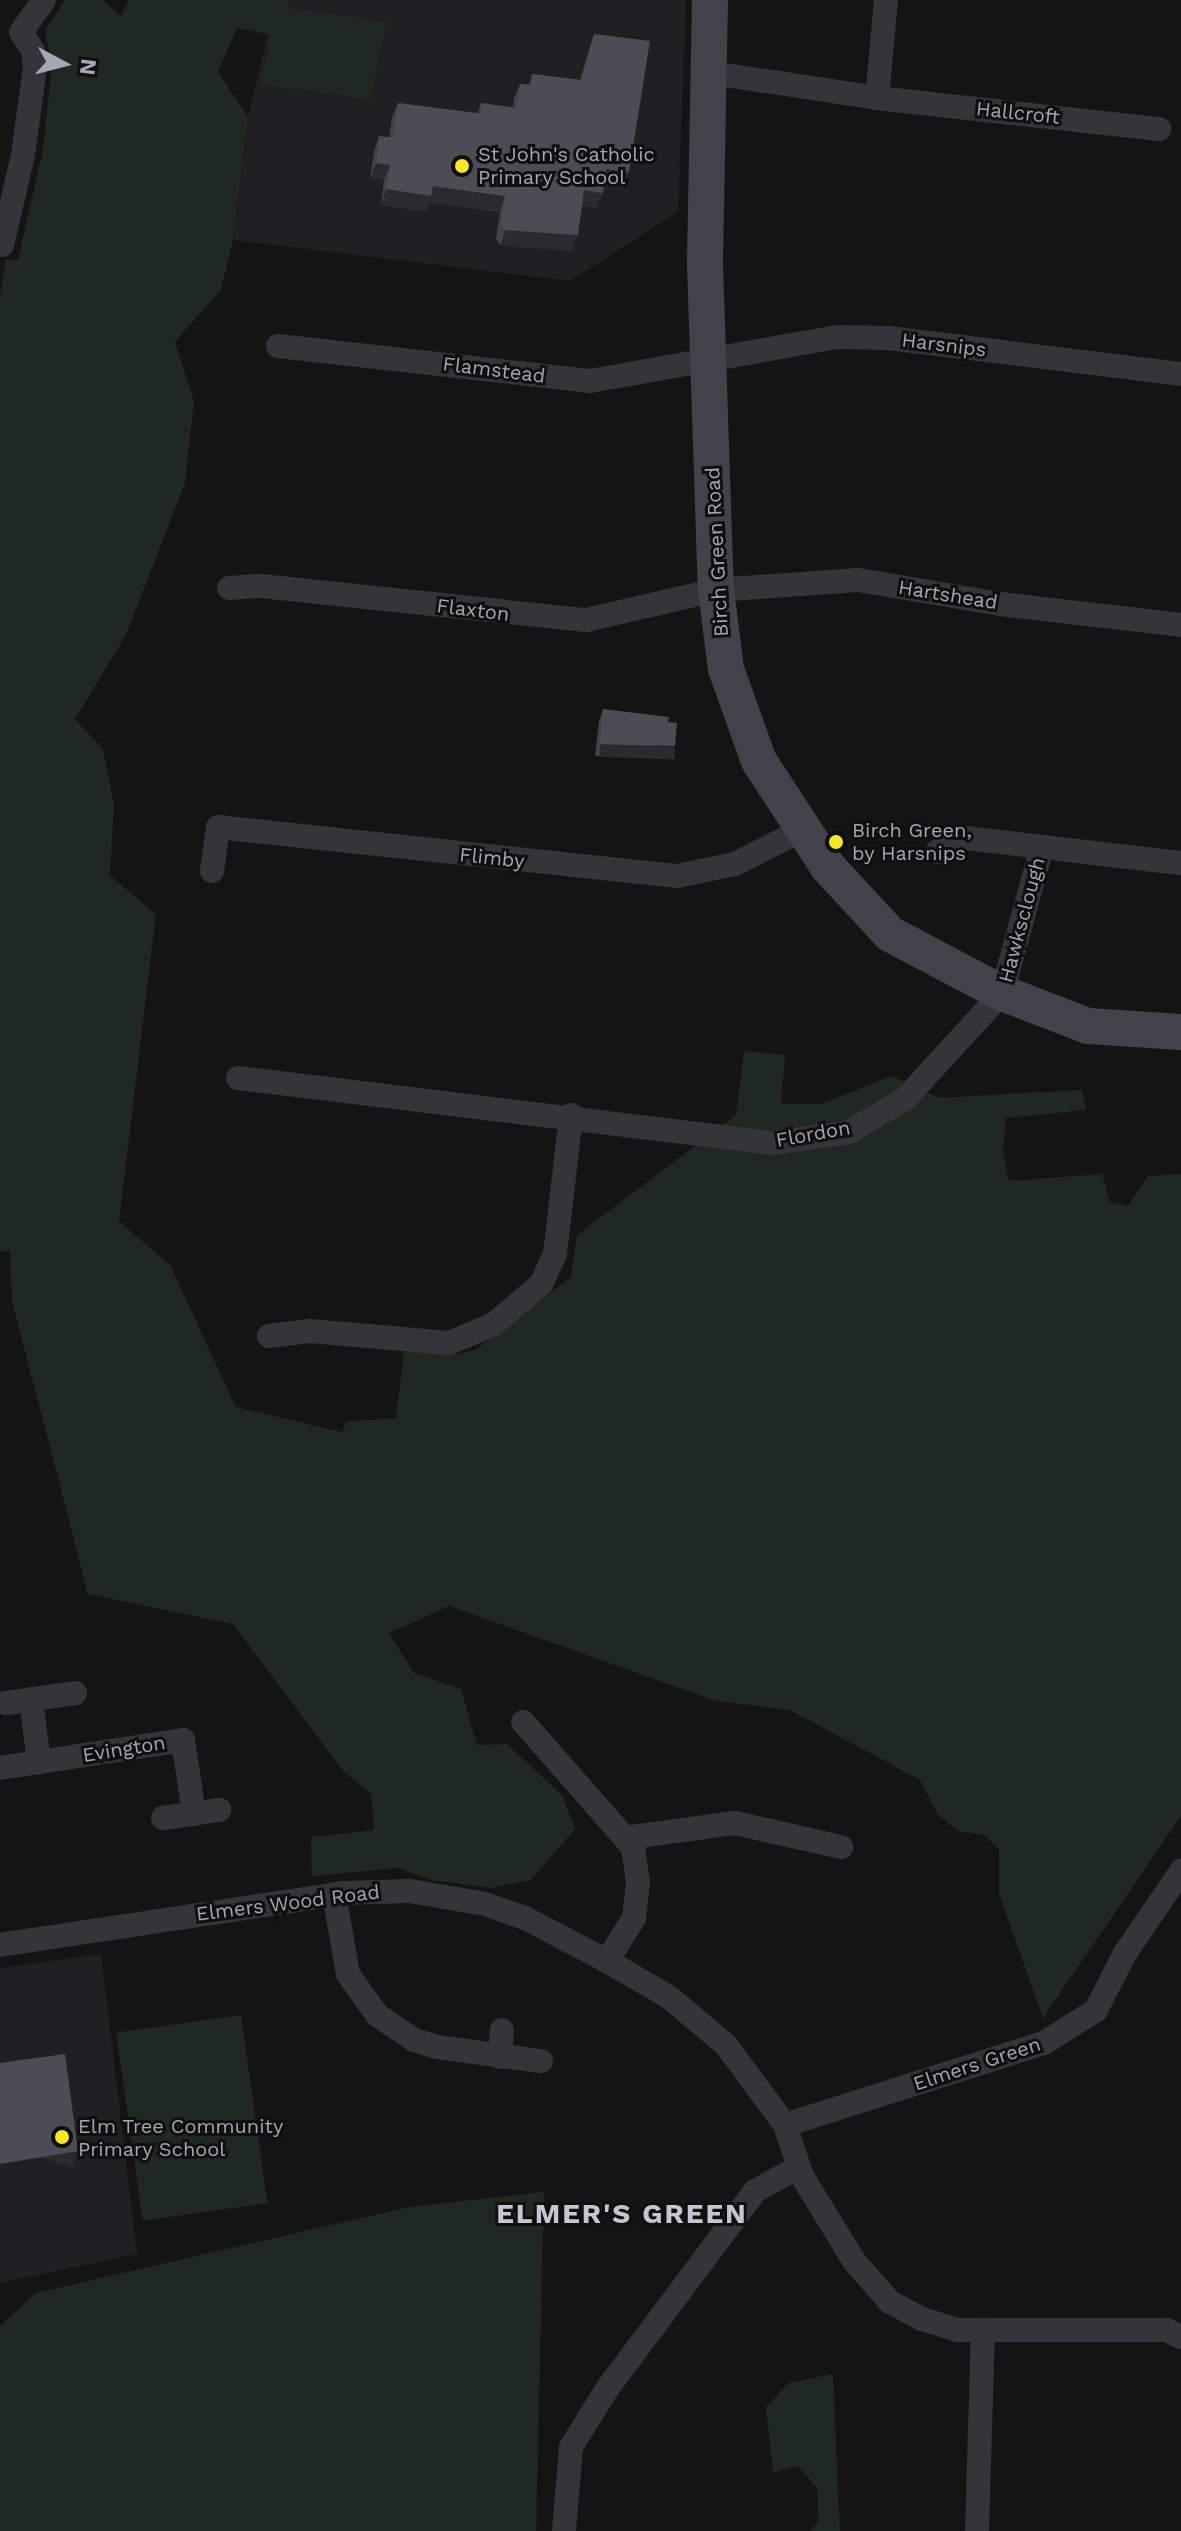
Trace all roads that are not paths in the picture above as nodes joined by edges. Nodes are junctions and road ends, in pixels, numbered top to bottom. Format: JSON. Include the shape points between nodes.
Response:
{"nodes":[{"id":1,"x":44,"y":0,"type":"edge"},
{"id":2,"x":710,"y":0,"type":"edge"},
{"id":3,"x":886,"y":0,"type":"edge"},
{"id":4,"x":10,"y":31,"type":"edge"},
{"id":5,"x":706,"y":72,"type":"junction"},
{"id":6,"x":877,"y":98,"type":"junction"},
{"id":7,"x":1159,"y":129,"type":"dead end"},
{"id":8,"x":3,"y":230,"type":"edge"},
{"id":9,"x":278,"y":346,"type":"dead end"},
{"id":10,"x":709,"y":362,"type":"junction"},
{"id":11,"x":1181,"y":374,"type":"edge"},
{"id":12,"x":229,"y":588,"type":"dead end"},
{"id":13,"x":716,"y":590,"type":"junction"},
{"id":14,"x":1181,"y":625,"type":"edge"},
{"id":15,"x":802,"y":830,"type":"junction"},
{"id":16,"x":1042,"y":847,"type":"junction"},
{"id":17,"x":937,"y":852,"type":"dead end"},
{"id":18,"x":1181,"y":863,"type":"edge"},
{"id":19,"x":212,"y":871,"type":"dead end"},
{"id":20,"x":1002,"y":993,"type":"junction"},
{"id":21,"x":1181,"y":1032,"type":"edge"},
{"id":22,"x":238,"y":1078,"type":"dead end"},
{"id":23,"x":571,"y":1115,"type":"junction"},
{"id":24,"x":269,"y":1336,"type":"dead end"},
{"id":25,"x":75,"y":1693,"type":"dead end"},
{"id":26,"x":31,"y":1699,"type":"junction"},
{"id":27,"x":6,"y":1703,"type":"dead end"},
{"id":28,"x":523,"y":1722,"type":"dead end"},
{"id":29,"x":39,"y":1762,"type":"junction"},
{"id":30,"x":0,"y":1768,"type":"edge"},
{"id":31,"x":219,"y":1810,"type":"dead end"},
{"id":32,"x":194,"y":1814,"type":"junction"},
{"id":33,"x":163,"y":1818,"type":"dead end"},
{"id":34,"x":625,"y":1838,"type":"junction"},
{"id":35,"x":841,"y":1847,"type":"dead end"},
{"id":36,"x":1181,"y":1871,"type":"edge"},
{"id":37,"x":334,"y":1894,"type":"junction"},
{"id":38,"x":0,"y":1945,"type":"edge"},
{"id":39,"x":607,"y":1961,"type":"junction"},
{"id":40,"x":502,"y":2030,"type":"dead end"},
{"id":41,"x":500,"y":2057,"type":"junction"},
{"id":42,"x":541,"y":2061,"type":"dead end"},
{"id":43,"x":785,"y":2125,"type":"junction"},
{"id":44,"x":799,"y":2167,"type":"junction"},
{"id":45,"x":983,"y":2330,"type":"junction"},
{"id":46,"x":1181,"y":2337,"type":"edge"},
{"id":47,"x":564,"y":2531,"type":"edge"},
{"id":48,"x":977,"y":2531,"type":"edge"}],
"edges":[{"from":1,"to":4,"type":"street"},
{"from":2,"to":5,"type":"street","name":"Birch Green Road"},
{"from":3,"to":6,"type":"street"},
{"from":4,"to":8,"type":"street","via":[[33,51],[35,67]]},
{"from":5,"to":6,"type":"street","name":"Hallcroft"},
{"from":5,"to":10,"type":"street","name":"Birch Green Road"},
{"from":6,"to":7,"type":"street","name":"Hallcroft"},
{"from":9,"to":10,"type":"street","name":"Flamstead","via":[[590,381]]},
{"from":10,"to":11,"type":"street","name":"Harsnips","via":[[837,337],[888,338]]},
{"from":10,"to":13,"type":"street","name":"Birch Green Road"},
{"from":12,"to":13,"type":"street","name":"Flaxton","via":[[261,586],[586,620]]},
{"from":13,"to":14,"type":"street","name":"Hartshead","via":[[858,580],[1000,604]]},
{"from":13,"to":15,"type":"street","name":"Birch Green Road","via":[[726,669],[752,746]]},
{"from":15,"to":19,"type":"street","name":"Flimby","via":[[735,864],[677,876],[218,827]]},
{"from":15,"to":20,"type":"street","name":"Birch Green Road","via":[[890,934]]},
{"from":16,"to":17,"type":"street","name":"Hawksclough","via":[[958,837]]},
{"from":16,"to":18,"type":"street","name":"Hawksclough"},
{"from":16,"to":20,"type":"street","name":"Hawksclough"},
{"from":20,"to":21,"type":"street","name":"Birch Green Road","via":[[1088,1026]]},
{"from":20,"to":23,"type":"street","name":"Flordon","via":[[905,1099],[849,1132],[772,1143]]},
{"from":22,"to":23,"type":"street","name":"Flordon"},
{"from":23,"to":24,"type":"street","via":[[555,1254],[541,1284],[494,1324],[449,1343],[310,1331]]},
{"from":25,"to":26,"type":"street"},
{"from":26,"to":27,"type":"street"},
{"from":26,"to":29,"type":"street"},
{"from":28,"to":34,"type":"street"},
{"from":29,"to":30,"type":"street","name":"Evington"},
{"from":29,"to":32,"type":"street","name":"Evington","via":[[183,1740]]},
{"from":31,"to":32,"type":"street"},
{"from":32,"to":33,"type":"street"},
{"from":34,"to":35,"type":"street","via":[[735,1823]]},
{"from":34,"to":39,"type":"street","via":[[633,1847],[638,1882],[634,1918]]},
{"from":36,"to":43,"type":"street","name":"Elmers Green","via":[[1124,1955],[1096,2010],[1044,2043]]},
{"from":37,"to":38,"type":"street","name":"Elmers Wood Road"},
{"from":37,"to":39,"type":"street","name":"Elmers Wood Road","via":[[447,1895],[525,1918]]},
{"from":37,"to":41,"type":"street","via":[[348,1974],[377,2015],[414,2040]]},
{"from":39,"to":43,"type":"street","name":"Elmers Wood Road","via":[[669,1997],[726,2045]]},
{"from":40,"to":41,"type":"street"},
{"from":41,"to":42,"type":"street"},
{"from":43,"to":44,"type":"street"},
{"from":44,"to":45,"type":"street","via":[[854,2261],[878,2291],[922,2319]]},
{"from":44,"to":47,"type":"street","via":[[755,2191],[607,2389],[571,2447]]},
{"from":45,"to":46,"type":"street","via":[[1167,2330]]},
{"from":45,"to":48,"type":"street"}]}
